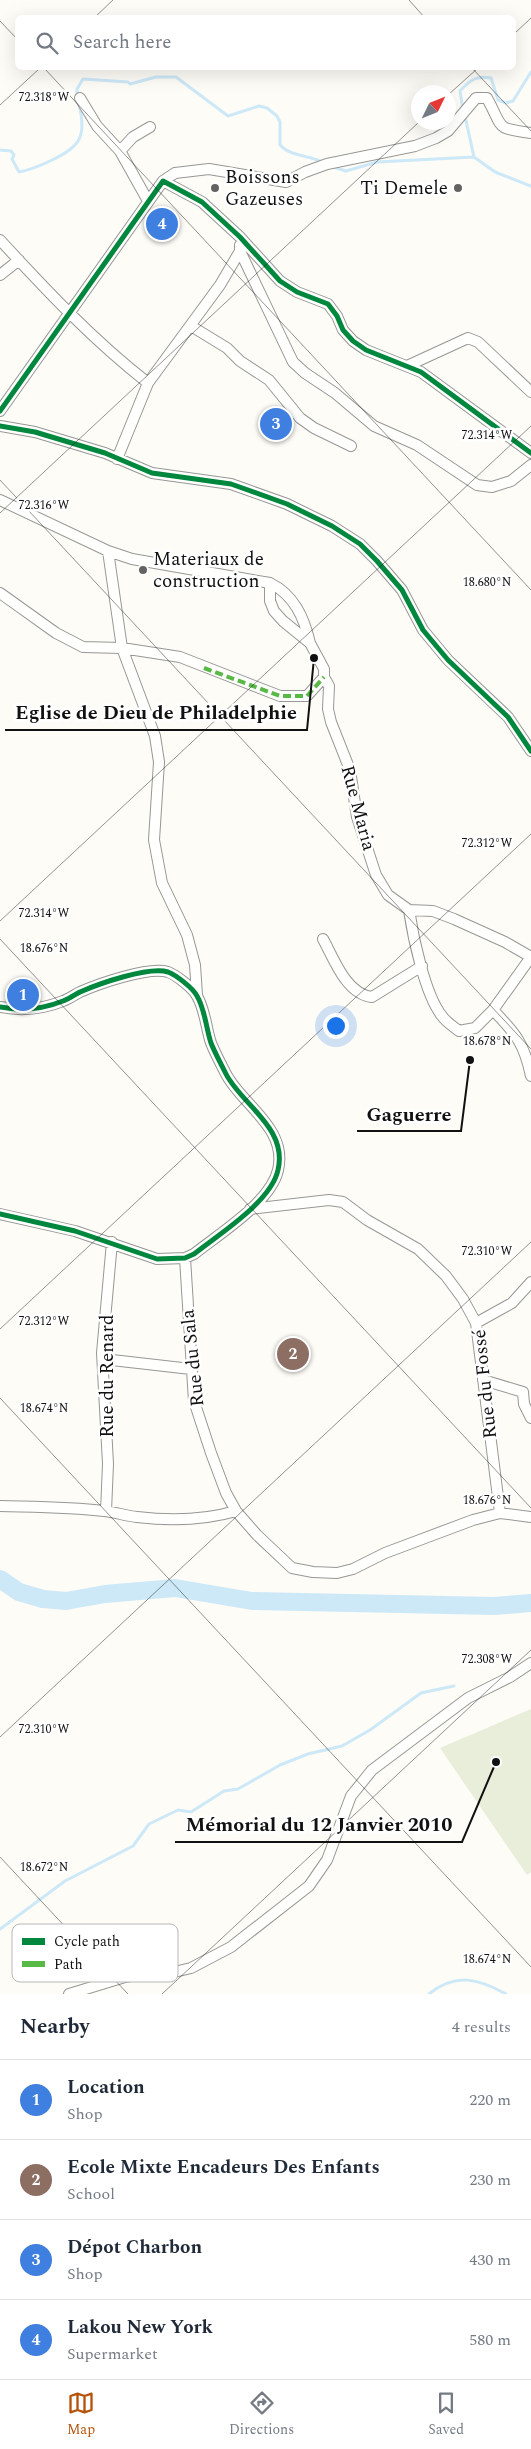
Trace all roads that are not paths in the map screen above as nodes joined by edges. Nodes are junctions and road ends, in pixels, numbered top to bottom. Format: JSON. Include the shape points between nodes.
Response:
{"nodes":[{"id":1,"x":80,"y":98,"type":"dead end"},
{"id":2,"x":150,"y":128,"type":"dead end"},
{"id":3,"x":531,"y":134,"type":"edge"},
{"id":4,"x":120,"y":151,"type":"junction"},
{"id":5,"x":163,"y":181,"type":"junction"},
{"id":6,"x":148,"y":201,"type":"junction"},
{"id":7,"x":240,"y":237,"type":"junction"},
{"id":8,"x":0,"y":240,"type":"edge"},
{"id":9,"x":240,"y":251,"type":"junction"},
{"id":10,"x":19,"y":260,"type":"junction"},
{"id":11,"x":0,"y":275,"type":"edge"},
{"id":12,"x":68,"y":313,"type":"junction"},
{"id":13,"x":191,"y":326,"type":"junction"},
{"id":14,"x":407,"y":366,"type":"junction"},
{"id":15,"x":148,"y":382,"type":"junction"},
{"id":16,"x":531,"y":392,"type":"edge"},
{"id":17,"x":0,"y":412,"type":"edge"},
{"id":18,"x":0,"y":426,"type":"edge"},
{"id":19,"x":351,"y":446,"type":"dead end"},
{"id":20,"x":531,"y":453,"type":"edge"},
{"id":21,"x":117,"y":459,"type":"junction"},
{"id":22,"x":531,"y":465,"type":"edge"},
{"id":23,"x":0,"y":500,"type":"edge"},
{"id":24,"x":108,"y":551,"type":"junction"},
{"id":25,"x":270,"y":583,"type":"junction"},
{"id":26,"x":0,"y":593,"type":"edge"},
{"id":27,"x":310,"y":643,"type":"junction"},
{"id":28,"x":122,"y":648,"type":"junction"},
{"id":29,"x":324,"y":677,"type":"junction"},
{"id":30,"x":531,"y":751,"type":"edge"},
{"id":31,"x":409,"y":910,"type":"junction"},
{"id":32,"x":323,"y":939,"type":"dead end"},
{"id":33,"x":531,"y":957,"type":"edge"},
{"id":34,"x":422,"y":966,"type":"junction"},
{"id":35,"x":197,"y":995,"type":"junction"},
{"id":36,"x":0,"y":1007,"type":"edge"},
{"id":37,"x":493,"y":1010,"type":"junction"},
{"id":38,"x":531,"y":1076,"type":"edge"},
{"id":39,"x":250,"y":1209,"type":"junction"},
{"id":40,"x":0,"y":1214,"type":"edge"},
{"id":41,"x":112,"y":1242,"type":"junction"},
{"id":42,"x":185,"y":1258,"type":"junction"},
{"id":43,"x":531,"y":1282,"type":"edge"},
{"id":44,"x":531,"y":1293,"type":"edge"},
{"id":45,"x":518,"y":1297,"type":"junction"},
{"id":46,"x":476,"y":1323,"type":"junction"},
{"id":47,"x":103,"y":1359,"type":"junction"},
{"id":48,"x":191,"y":1369,"type":"junction"},
{"id":49,"x":483,"y":1380,"type":"junction"},
{"id":50,"x":527,"y":1392,"type":"edge"},
{"id":51,"x":531,"y":1418,"type":"edge"},
{"id":52,"x":0,"y":1506,"type":"edge"},
{"id":53,"x":106,"y":1511,"type":"junction"},
{"id":54,"x":236,"y":1511,"type":"junction"},
{"id":55,"x":500,"y":1513,"type":"junction"},
{"id":56,"x":531,"y":1517,"type":"edge"},
{"id":57,"x":531,"y":1663,"type":"edge"},
{"id":58,"x":178,"y":1971,"type":"edge"},
{"id":59,"x":111,"y":1982,"type":"edge"},
{"id":60,"x":69,"y":1994,"type":"edge"}],
"edges":[{"from":1,"to":4,"type":"street","via":[[97,126]]},
{"from":2,"to":4,"type":"street","via":[[133,137]]},
{"from":3,"to":5,"type":"street","via":[[499,126],[487,98],[476,98],[448,131],[436,138],[415,146],[326,164],[286,182],[209,169],[175,173]]},
{"from":4,"to":6,"type":"street"},
{"from":5,"to":6,"type":"street"},
{"from":5,"to":7,"type":"street","via":[[202,202]]},
{"from":6,"to":12,"type":"street"},
{"from":7,"to":9,"type":"street"},
{"from":7,"to":14,"type":"street","via":[[280,281],[297,292],[328,304],[353,341],[366,350]]},
{"from":8,"to":10,"type":"street"},
{"from":9,"to":13,"type":"street"},
{"from":9,"to":22,"type":"street","via":[[293,362],[374,426],[417,445],[477,485],[492,487],[511,480]]},
{"from":10,"to":11,"type":"street"},
{"from":10,"to":12,"type":"street"},
{"from":12,"to":15,"type":"street"},
{"from":12,"to":17,"type":"street"},
{"from":13,"to":15,"type":"street"},
{"from":13,"to":19,"type":"street","via":[[269,380],[300,418]]},
{"from":14,"to":16,"type":"street","via":[[468,338],[478,342]]},
{"from":14,"to":20,"type":"street","via":[[421,372]]},
{"from":15,"to":21,"type":"street"},
{"from":18,"to":21,"type":"street","via":[[35,432]]},
{"from":21,"to":30,"type":"street","via":[[152,473],[231,484],[287,504],[360,544],[402,590],[429,638],[508,717]]},
{"from":23,"to":24,"type":"street"},
{"from":24,"to":25,"type":"street","via":[[141,561]]},
{"from":24,"to":28,"type":"street"},
{"from":25,"to":27,"type":"street","via":[[284,590],[299,611]]},
{"from":25,"to":27,"type":"street","name":"Rue Maria","via":[[270,601],[274,611]]},
{"from":26,"to":28,"type":"street","via":[[56,633],[83,647]]},
{"from":27,"to":29,"type":"street","name":"Rue Maria","via":[[324,670]]},
{"from":28,"to":29,"type":"street","via":[[180,656],[280,696],[306,696]]},
{"from":28,"to":35,"type":"street","via":[[155,736],[159,762],[154,840],[162,883],[187,935],[195,965]]},
{"from":29,"to":31,"type":"street","name":"Rue Maria","via":[[329,686],[331,722],[350,770],[357,817],[376,875],[388,896]]},
{"from":31,"to":33,"type":"street","via":[[433,911],[454,919]]},
{"from":31,"to":34,"type":"street"},
{"from":32,"to":34,"type":"street","via":[[342,973],[356,992],[365,996],[372,997]]},
{"from":33,"to":37,"type":"street"},
{"from":34,"to":37,"type":"street","via":[[432,999],[442,1016],[459,1031],[474,1028]]},
{"from":35,"to":36,"type":"street","via":[[168,972],[154,971],[101,984],[64,1001],[17,1010]]},
{"from":35,"to":39,"type":"street","via":[[211,1044],[227,1076],[268,1125],[279,1149],[275,1180]]},
{"from":37,"to":38,"type":"street","via":[[516,1034]]},
{"from":39,"to":42,"type":"street"},
{"from":39,"to":46,"type":"street","via":[[329,1200],[343,1202],[367,1220],[418,1249],[446,1276]]},
{"from":40,"to":41,"type":"street"},
{"from":41,"to":42,"type":"street","via":[[157,1259]]},
{"from":41,"to":47,"type":"street","name":"Rue du Renard"},
{"from":42,"to":48,"type":"street","name":"Rue du Sala"},
{"from":43,"to":45,"type":"street","name":"Rue du Fossé"},
{"from":44,"to":45,"type":"street"},
{"from":45,"to":46,"type":"street","name":"Rue du Fossé"},
{"from":46,"to":49,"type":"street","name":"Rue du Fossé"},
{"from":47,"to":48,"type":"street"},
{"from":47,"to":53,"type":"street","name":"Rue du Renard","via":[[108,1464]]},
{"from":48,"to":54,"type":"street","name":"Rue du Sala","via":[[194,1401],[226,1493]]},
{"from":49,"to":50,"type":"street"},
{"from":49,"to":55,"type":"street","name":"Rue du Fossé"},
{"from":50,"to":51,"type":"street","via":[[524,1404]]},
{"from":52,"to":53,"type":"street"},
{"from":53,"to":54,"type":"street","via":[[177,1519],[214,1518]]},
{"from":54,"to":55,"type":"street","name":"Rue du Sala","via":[[292,1568],[337,1574],[455,1527]]},
{"from":55,"to":56,"type":"street"},
{"from":57,"to":58,"type":"street","via":[[468,1698],[372,1770],[351,1796],[327,1860],[309,1886],[231,1947],[191,1968]]},
{"from":59,"to":60,"type":"street"}]}
